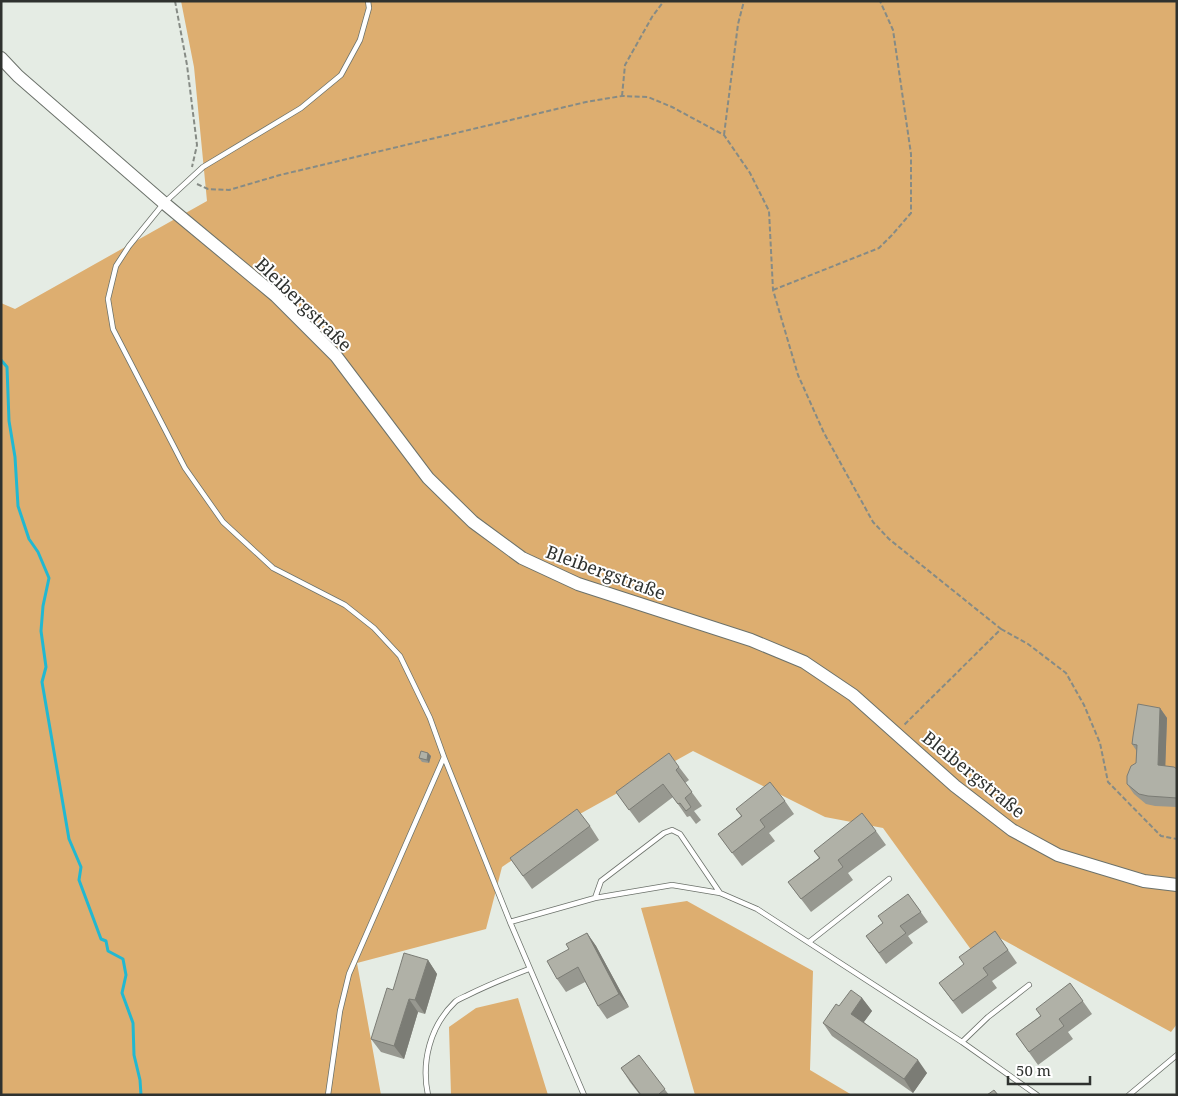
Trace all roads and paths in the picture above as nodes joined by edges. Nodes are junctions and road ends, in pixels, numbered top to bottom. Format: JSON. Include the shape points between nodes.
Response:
{"nodes":[{"id":1,"x":175,"y":1,"type":"edge"},
{"id":2,"x":368,"y":1,"type":"edge"},
{"id":3,"x":664,"y":1,"type":"edge"},
{"id":4,"x":744,"y":1,"type":"edge"},
{"id":5,"x":880,"y":1,"type":"edge"},
{"id":6,"x":1,"y":58,"type":"edge"},
{"id":7,"x":622,"y":96,"type":"junction"},
{"id":8,"x":724,"y":135,"type":"junction"},
{"id":9,"x":189,"y":180,"type":"junction"},
{"id":10,"x":164,"y":203,"type":"junction"},
{"id":11,"x":773,"y":290,"type":"junction"},
{"id":12,"x":1001,"y":629,"type":"junction"},
{"id":13,"x":896,"y":733,"type":"junction"},
{"id":14,"x":444,"y":757,"type":"junction"},
{"id":15,"x":1177,"y":839,"type":"edge"},
{"id":16,"x":890,"y":879,"type":"dead end"},
{"id":17,"x":1177,"y":885,"type":"edge"},
{"id":18,"x":720,"y":893,"type":"junction"},
{"id":19,"x":596,"y":898,"type":"junction"},
{"id":20,"x":510,"y":922,"type":"junction"},
{"id":21,"x":809,"y":942,"type":"junction"},
{"id":22,"x":529,"y":969,"type":"junction"},
{"id":23,"x":1029,"y":985,"type":"dead end"},
{"id":24,"x":962,"y":1042,"type":"junction"},
{"id":25,"x":1177,"y":1055,"type":"edge"},
{"id":26,"x":328,"y":1095,"type":"edge"},
{"id":27,"x":428,"y":1095,"type":"edge"},
{"id":28,"x":584,"y":1095,"type":"edge"},
{"id":29,"x":1037,"y":1095,"type":"edge"},
{"id":30,"x":1129,"y":1095,"type":"edge"}],
"edges":[{"from":1,"to":9,"type":"path","via":[[197,145]]},
{"from":2,"to":9,"type":"lane","via":[[360,40],[341,75],[301,108],[202,167]]},
{"from":3,"to":7,"type":"path","via":[[625,65]]},
{"from":4,"to":8,"type":"path","via":[[738,24]]},
{"from":5,"to":11,"type":"path","via":[[893,30],[911,154],[911,213],[879,248]]},
{"from":6,"to":10,"type":"street","name":"Bleibergstraße"},
{"from":7,"to":8,"type":"path","via":[[648,97]]},
{"from":7,"to":9,"type":"path","via":[[524,116],[229,190],[208,190]]},
{"from":8,"to":11,"type":"path","via":[[750,173],[769,211]]},
{"from":9,"to":10,"type":"lane"},
{"from":10,"to":13,"type":"street","name":"Bleibergstraße","via":[[276,296],[336,356],[428,478],[473,522],[522,558],[578,584],[751,640],[804,662],[853,695]]},
{"from":10,"to":14,"type":"lane","via":[[116,266],[108,298],[112,329],[185,468],[224,522],[273,568],[345,606],[374,628],[400,656],[430,718]]},
{"from":11,"to":12,"type":"path","via":[[798,375],[824,433],[873,522]]},
{"from":12,"to":13,"type":"path"},
{"from":12,"to":15,"type":"path","via":[[1028,644],[1066,673],[1100,743],[1108,782],[1161,836]]},
{"from":13,"to":17,"type":"street","name":"Bleibergstraße","via":[[954,786],[1012,830],[1058,855],[1144,881]]},
{"from":14,"to":20,"type":"lane"},
{"from":14,"to":26,"type":"lane","via":[[349,974],[340,1011]]},
{"from":16,"to":21,"type":"lane"},
{"from":18,"to":19,"type":"lane","via":[[672,885]]},
{"from":18,"to":19,"type":"lane","via":[[680,834],[672,830],[601,882]]},
{"from":18,"to":21,"type":"lane","via":[[757,909]]},
{"from":19,"to":20,"type":"lane"},
{"from":20,"to":22,"type":"lane"},
{"from":21,"to":24,"type":"lane"},
{"from":22,"to":27,"type":"lane","via":[[455,1001],[428,1046],[424,1078]]},
{"from":22,"to":28,"type":"lane"},
{"from":23,"to":24,"type":"lane","via":[[988,1016]]},
{"from":24,"to":29,"type":"lane"},
{"from":25,"to":30,"type":"lane"}]}
